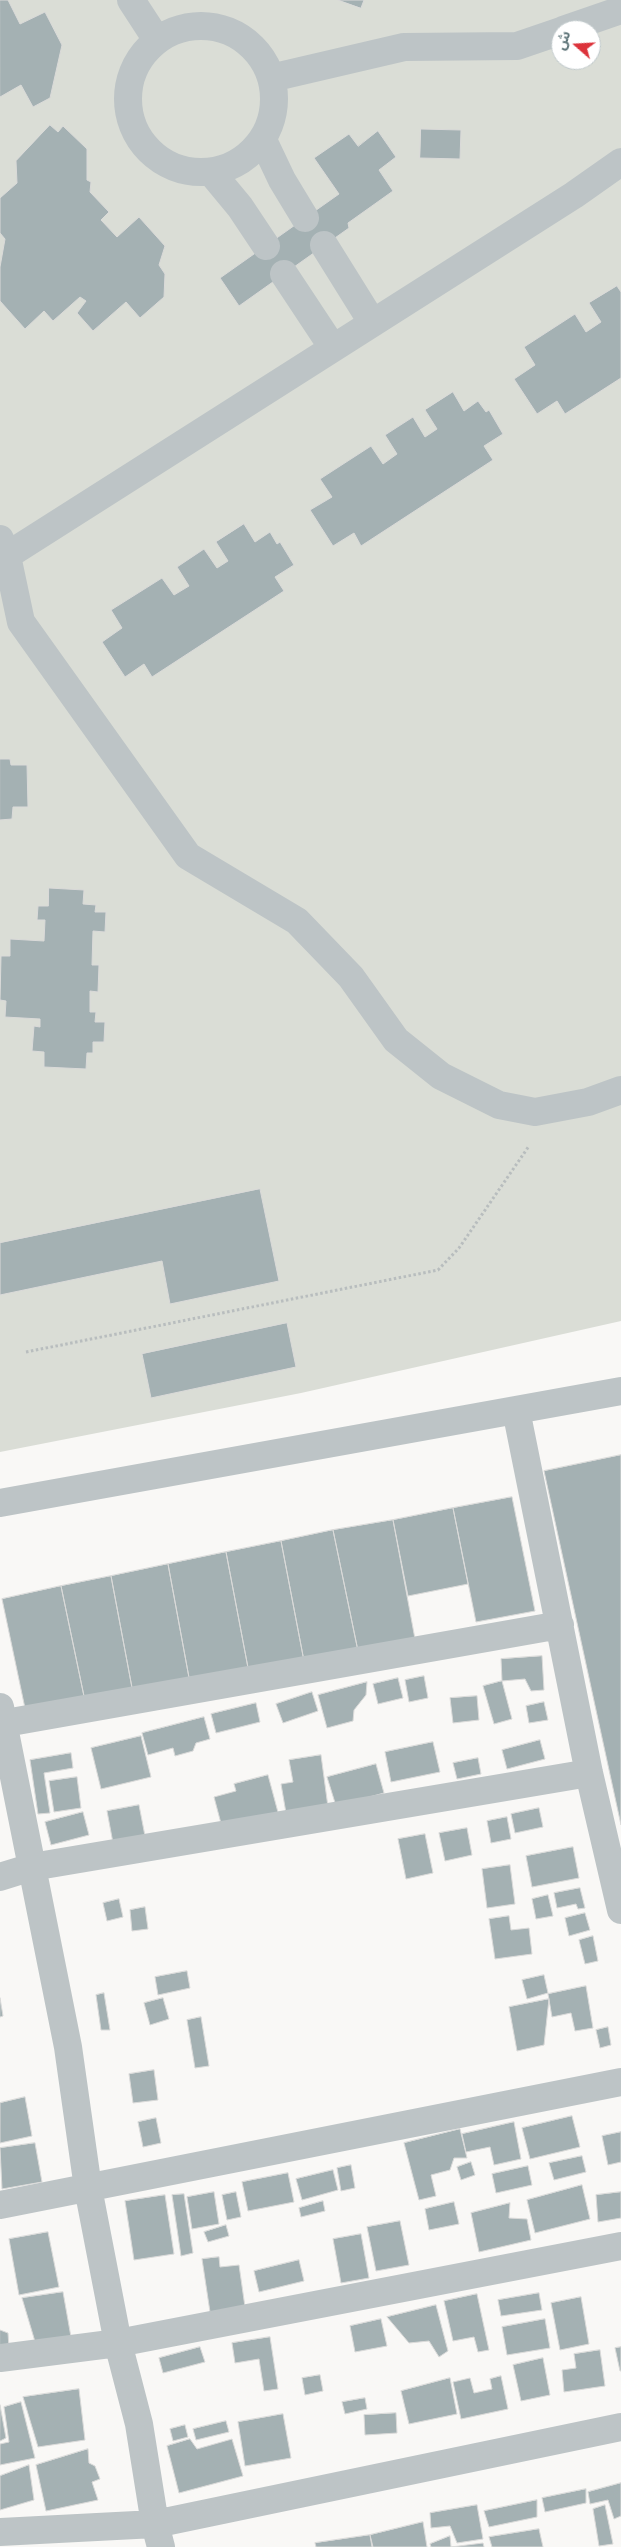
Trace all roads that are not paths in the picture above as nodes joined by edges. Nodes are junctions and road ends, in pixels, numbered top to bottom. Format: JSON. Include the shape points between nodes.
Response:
{"nodes":[{"id":1,"x":131,"y":0,"type":"edge"},
{"id":2,"x":621,"y":10,"type":"edge"},
{"id":3,"x":592,"y":20,"type":"edge"},
{"id":4,"x":551,"y":34,"type":"edge"},
{"id":5,"x":157,"y":40,"type":"junction"},
{"id":6,"x":271,"y":78,"type":"junction"},
{"id":7,"x":263,"y":140,"type":"junction"},
{"id":8,"x":621,"y":162,"type":"edge"},
{"id":9,"x":211,"y":172,"type":"junction"},
{"id":10,"x":305,"y":218,"type":"dead end"},
{"id":11,"x":324,"y":245,"type":"dead end"},
{"id":12,"x":266,"y":246,"type":"dead end"},
{"id":13,"x":284,"y":274,"type":"dead end"},
{"id":14,"x":372,"y":322,"type":"junction"},
{"id":15,"x":334,"y":348,"type":"junction"},
{"id":16,"x":2,"y":552,"type":"edge"},
{"id":17,"x":621,"y":1090,"type":"edge"},
{"id":18,"x":621,"y":1391,"type":"edge"},
{"id":19,"x":516,"y":1410,"type":"junction"},
{"id":20,"x":0,"y":1503,"type":"edge"},
{"id":21,"x":560,"y":1625,"type":"junction"},
{"id":22,"x":1,"y":1718,"type":"edge"},
{"id":23,"x":589,"y":1773,"type":"junction"},
{"id":24,"x":32,"y":1867,"type":"junction"},
{"id":25,"x":618,"y":1876,"type":"edge"},
{"id":26,"x":0,"y":1877,"type":"edge"},
{"id":27,"x":621,"y":1910,"type":"edge"},
{"id":28,"x":621,"y":2082,"type":"edge"},
{"id":29,"x":88,"y":2188,"type":"junction"},
{"id":30,"x":0,"y":2205,"type":"edge"},
{"id":31,"x":621,"y":2246,"type":"edge"},
{"id":32,"x":118,"y":2343,"type":"junction"},
{"id":33,"x":0,"y":2358,"type":"edge"},
{"id":34,"x":621,"y":2427,"type":"edge"},
{"id":35,"x":0,"y":2532,"type":"edge"},
{"id":36,"x":158,"y":2536,"type":"edge"}],
"edges":[{"from":1,"to":5,"type":"street"},
{"from":2,"to":3,"type":"street"},
{"from":4,"to":6,"type":"street","via":[[517,46],[404,47]]},
{"from":5,"to":6,"type":"street","via":[[185,28],[223,29],[244,40],[260,57]]},
{"from":5,"to":9,"type":"street","via":[[140,58],[130,81],[127,106],[133,130],[147,151],[168,166],[192,173]]},
{"from":6,"to":7,"type":"street","via":[[274,101]]},
{"from":7,"to":9,"type":"street","via":[[240,162]]},
{"from":7,"to":10,"type":"street"},
{"from":8,"to":14,"type":"street"},
{"from":9,"to":12,"type":"street"},
{"from":11,"to":14,"type":"street"},
{"from":13,"to":15,"type":"street"},
{"from":14,"to":15,"type":"street"},
{"from":15,"to":16,"type":"street"},
{"from":16,"to":17,"type":"street","via":[[21,622],[188,856],[298,921],[351,977],[396,1040],[441,1076],[499,1105],[535,1112],[588,1102]]},
{"from":18,"to":19,"type":"street"},
{"from":19,"to":20,"type":"street"},
{"from":19,"to":21,"type":"street"},
{"from":21,"to":22,"type":"street"},
{"from":21,"to":23,"type":"street"},
{"from":22,"to":24,"type":"street"},
{"from":23,"to":24,"type":"street"},
{"from":23,"to":25,"type":"street"},
{"from":24,"to":26,"type":"street"},
{"from":24,"to":29,"type":"street","via":[[68,2046]]},
{"from":25,"to":27,"type":"street"},
{"from":28,"to":29,"type":"street"},
{"from":29,"to":30,"type":"street"},
{"from":29,"to":32,"type":"street"},
{"from":31,"to":32,"type":"street"},
{"from":32,"to":33,"type":"street"},
{"from":32,"to":36,"type":"street","via":[[139,2424]]},
{"from":34,"to":36,"type":"street"},
{"from":35,"to":36,"type":"street"}]}
